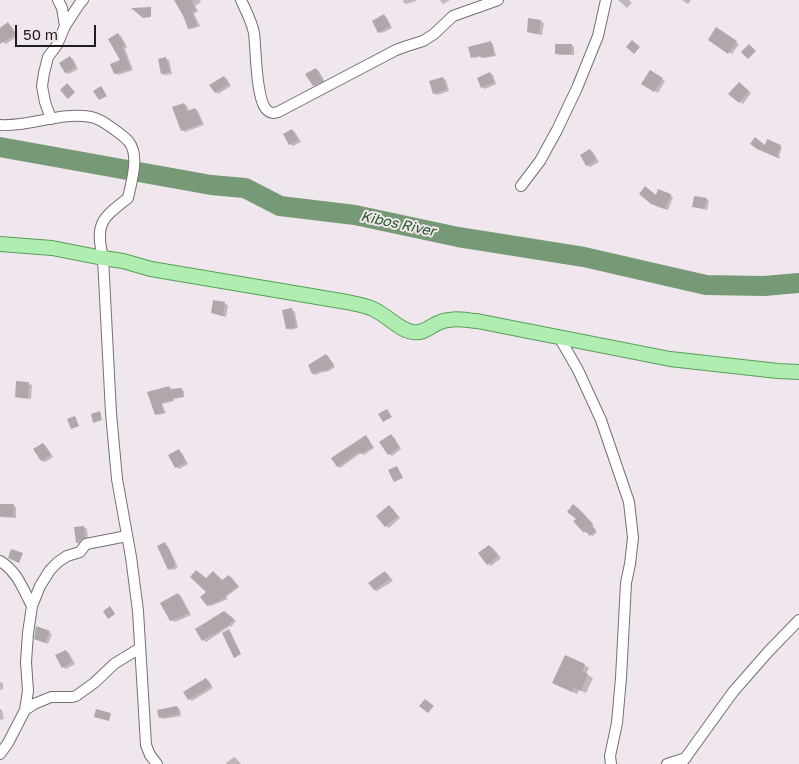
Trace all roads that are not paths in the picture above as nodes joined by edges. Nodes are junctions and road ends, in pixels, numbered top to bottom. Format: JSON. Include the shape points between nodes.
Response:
{"nodes":[{"id":1,"x":58,"y":0,"type":"edge"},
{"id":2,"x":83,"y":0,"type":"edge"},
{"id":3,"x":241,"y":0,"type":"edge"},
{"id":4,"x":498,"y":0,"type":"edge"},
{"id":5,"x":606,"y":0,"type":"edge"},
{"id":6,"x":65,"y":26,"type":"junction"},
{"id":7,"x":51,"y":119,"type":"junction"},
{"id":8,"x":0,"y":125,"type":"edge"},
{"id":9,"x":521,"y":186,"type":"dead end"},
{"id":10,"x":0,"y":244,"type":"edge"},
{"id":11,"x":103,"y":258,"type":"junction"},
{"id":12,"x":559,"y":337,"type":"junction"},
{"id":13,"x":799,"y":372,"type":"edge"},
{"id":14,"x":127,"y":536,"type":"junction"},
{"id":15,"x":0,"y":560,"type":"edge"},
{"id":16,"x":32,"y":606,"type":"junction"},
{"id":17,"x":799,"y":621,"type":"edge"},
{"id":18,"x":140,"y":648,"type":"junction"},
{"id":19,"x":25,"y":710,"type":"junction"},
{"id":20,"x":0,"y":754,"type":"edge"},
{"id":21,"x":684,"y":761,"type":"edge"},
{"id":22,"x":158,"y":764,"type":"edge"},
{"id":23,"x":611,"y":764,"type":"edge"},
{"id":24,"x":667,"y":764,"type":"edge"}],
"edges":[{"from":1,"to":6,"type":"street"},
{"from":2,"to":6,"type":"street"},
{"from":3,"to":4,"type":"street","via":[[254,32],[260,96],[264,107],[272,113],[396,50],[423,41],[453,16]]},
{"from":5,"to":9,"type":"street","via":[[598,36],[577,88],[540,161]]},
{"from":6,"to":7,"type":"street","via":[[48,57],[42,86]]},
{"from":7,"to":8,"type":"street"},
{"from":7,"to":11,"type":"street","via":[[93,117],[122,135],[134,151],[128,198],[101,224],[99,236]]},
{"from":10,"to":11,"type":"main road","via":[[52,248]]},
{"from":11,"to":12,"type":"main road","via":[[372,308],[404,330],[415,333],[451,319]]},
{"from":11,"to":14,"type":"street","via":[[110,414]]},
{"from":12,"to":13,"type":"main road","via":[[670,359]]},
{"from":12,"to":23,"type":"street","via":[[601,420],[629,502],[633,538],[626,583],[621,678]]},
{"from":14,"to":16,"type":"street","via":[[86,544],[80,552],[58,562],[40,586]]},
{"from":14,"to":18,"type":"street"},
{"from":15,"to":16,"type":"street","via":[[16,574]]},
{"from":16,"to":19,"type":"street"},
{"from":17,"to":21,"type":"street","via":[[733,692]]},
{"from":18,"to":19,"type":"street","via":[[114,664],[76,696],[51,697]]},
{"from":18,"to":22,"type":"street","via":[[146,744]]},
{"from":19,"to":20,"type":"street"},
{"from":21,"to":24,"type":"street"}]}
